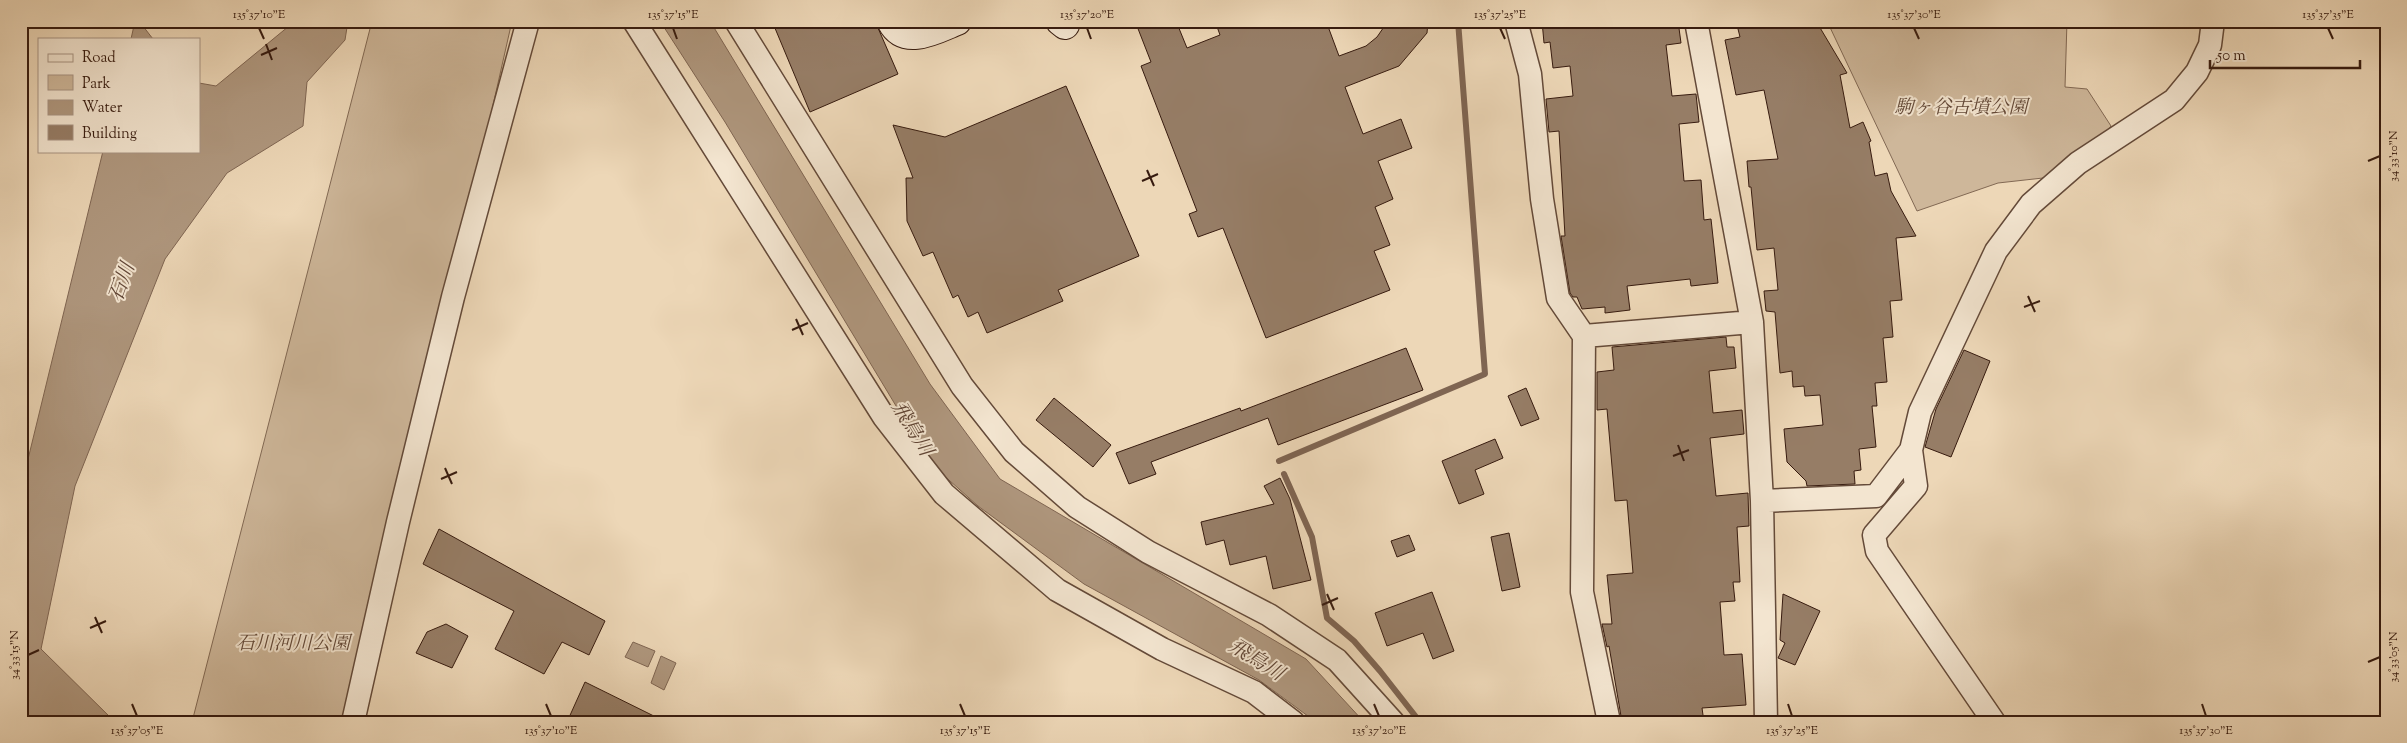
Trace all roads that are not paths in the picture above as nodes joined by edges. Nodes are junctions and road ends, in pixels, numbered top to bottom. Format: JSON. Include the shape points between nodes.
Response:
{"nodes":[{"id":1,"x":528,"y":21,"type":"edge"},
{"id":2,"x":634,"y":21,"type":"edge"},
{"id":3,"x":736,"y":21,"type":"edge"},
{"id":4,"x":891,"y":21,"type":"edge"},
{"id":5,"x":957,"y":21,"type":"edge"},
{"id":6,"x":1516,"y":21,"type":"edge"},
{"id":7,"x":1696,"y":21,"type":"edge"},
{"id":8,"x":2213,"y":21,"type":"edge"},
{"id":9,"x":1752,"y":322,"type":"junction"},
{"id":10,"x":1584,"y":336,"type":"junction"},
{"id":11,"x":1911,"y":450,"type":"junction"},
{"id":12,"x":1762,"y":501,"type":"junction"},
{"id":13,"x":353,"y":722,"type":"edge"},
{"id":14,"x":1293,"y":722,"type":"edge"},
{"id":15,"x":1393,"y":722,"type":"edge"},
{"id":16,"x":1609,"y":722,"type":"edge"},
{"id":17,"x":1766,"y":722,"type":"edge"},
{"id":18,"x":1994,"y":722,"type":"edge"}],
"edges":[{"from":1,"to":13,"type":"street","via":[[453,296]]},
{"from":2,"to":14,"type":"street","via":[[884,417],[944,494],[1057,590],[1162,649],[1254,692]]},
{"from":3,"to":15,"type":"street","via":[[962,386],[1014,452],[1085,512],[1148,552],[1269,615],[1337,660]]},
{"from":4,"to":5,"type":"street","via":[[902,33],[918,36]]},
{"from":6,"to":10,"type":"street","via":[[1530,74],[1542,199],[1558,298]]},
{"from":7,"to":9,"type":"street"},
{"from":8,"to":11,"type":"street","via":[[2210,45],[2198,72],[2174,100],[2078,163],[2031,204],[1996,251],[1920,412]]},
{"from":9,"to":10,"type":"street"},
{"from":9,"to":12,"type":"street"},
{"from":10,"to":16,"type":"street","via":[[1582,592]]},
{"from":11,"to":12,"type":"street","via":[[1876,496]]},
{"from":11,"to":18,"type":"street","via":[[1916,486],[1874,535],[1877,551]]},
{"from":12,"to":17,"type":"street"}]}
